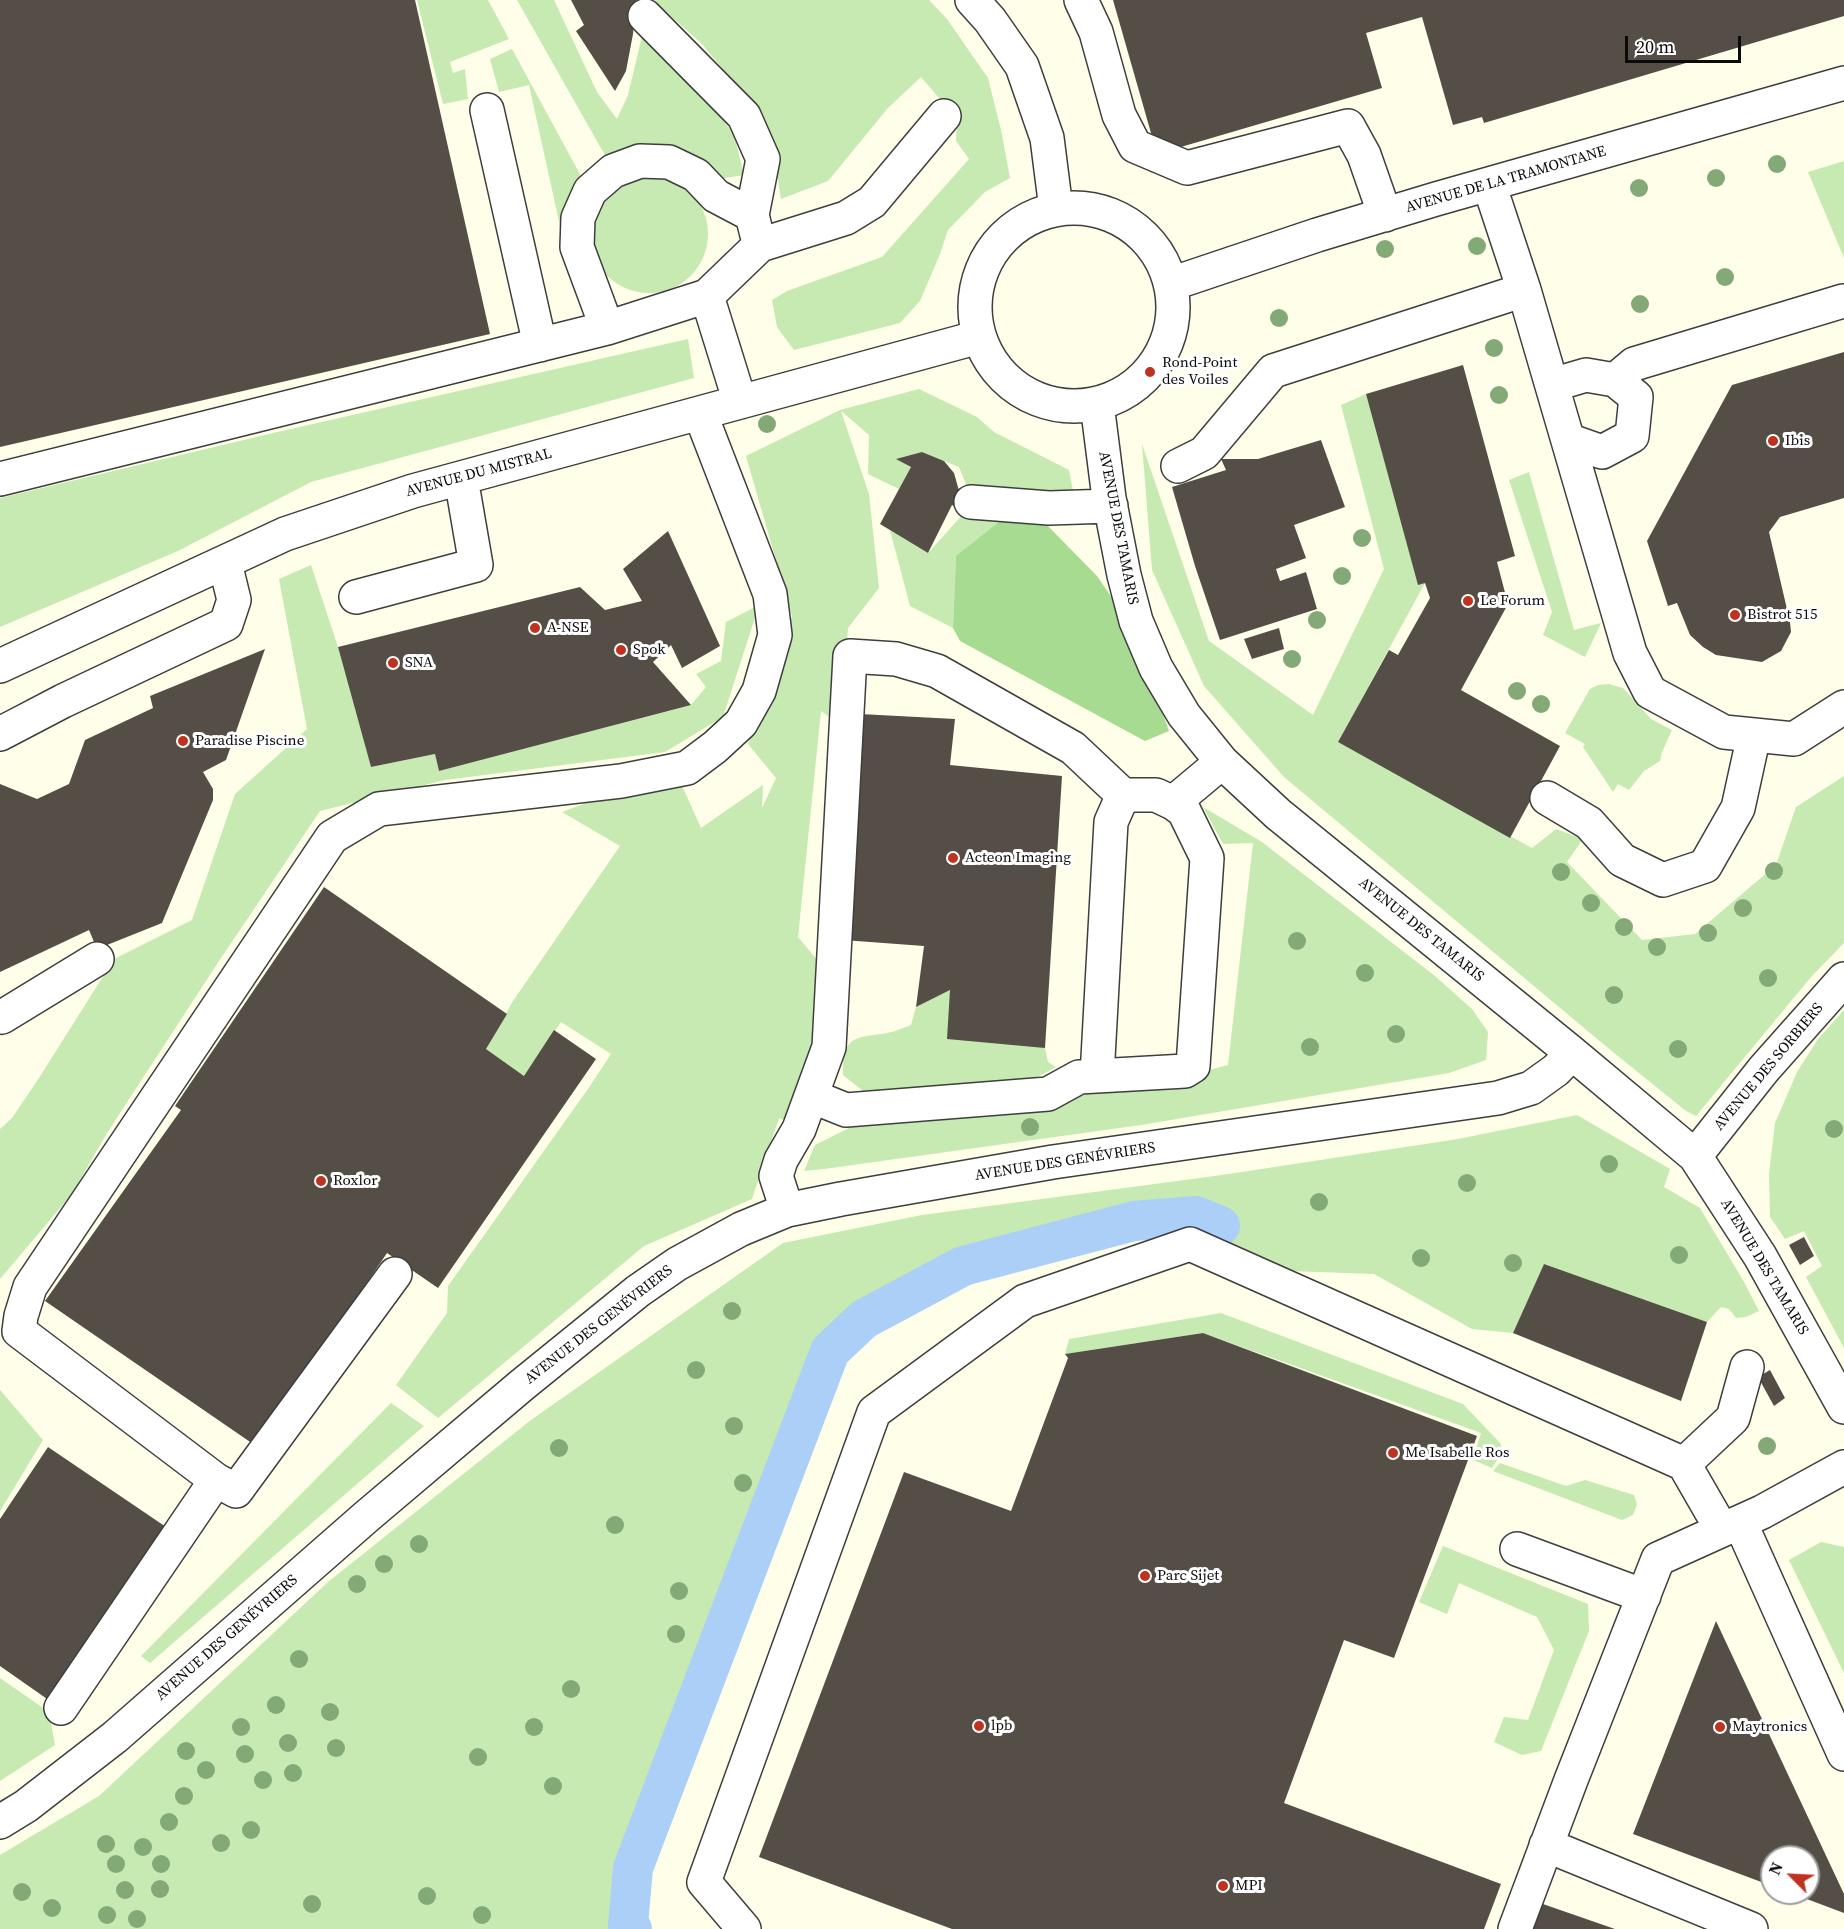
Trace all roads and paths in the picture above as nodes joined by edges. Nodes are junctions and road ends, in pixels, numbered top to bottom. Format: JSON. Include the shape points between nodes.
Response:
{"nodes":[{"id":1,"x":972,"y":0,"type":"edge"},
{"id":2,"x":1081,"y":0,"type":"edge"},
{"id":3,"x":645,"y":16,"type":"dead end"},
{"id":4,"x":1844,"y":83,"type":"edge"},
{"id":5,"x":487,"y":110,"type":"dead end"},
{"id":6,"x":944,"y":116,"type":"dead end"},
{"id":7,"x":1489,"y":184,"type":"junction"},
{"id":8,"x":1056,"y":209,"type":"junction"},
{"id":9,"x":1385,"y":215,"type":"junction"},
{"id":10,"x":756,"y":230,"type":"junction"},
{"id":11,"x":1171,"y":284,"type":"junction"},
{"id":12,"x":1524,"y":290,"type":"junction"},
{"id":13,"x":707,"y":296,"type":"junction"},
{"id":14,"x":1843,"y":301,"type":"edge"},
{"id":15,"x":607,"y":328,"type":"junction"},
{"id":16,"x":979,"y":338,"type":"junction"},
{"id":17,"x":540,"y":345,"type":"junction"},
{"id":18,"x":1615,"y":380,"type":"junction"},
{"id":19,"x":1552,"y":385,"type":"junction"},
{"id":20,"x":740,"y":402,"type":"junction"},
{"id":21,"x":1097,"y":404,"type":"junction"},
{"id":22,"x":700,"y":413,"type":"junction"},
{"id":23,"x":1568,"y":440,"type":"junction"},
{"id":24,"x":1178,"y":466,"type":"dead end"},
{"id":25,"x":461,"y":478,"type":"junction"},
{"id":26,"x":0,"y":479,"type":"edge"},
{"id":27,"x":971,"y":502,"type":"dead end"},
{"id":28,"x":1111,"y":506,"type":"junction"},
{"id":29,"x":225,"y":563,"type":"junction"},
{"id":30,"x":356,"y":597,"type":"dead end"},
{"id":31,"x":0,"y":666,"type":"edge"},
{"id":32,"x":1844,"y":708,"type":"edge"},
{"id":33,"x":0,"y":734,"type":"edge"},
{"id":34,"x":1754,"y":735,"type":"junction"},
{"id":35,"x":1222,"y":762,"type":"junction"},
{"id":36,"x":1124,"y":795,"type":"junction"},
{"id":37,"x":1547,"y":798,"type":"dead end"},
{"id":38,"x":1173,"y":803,"type":"junction"},
{"id":39,"x":97,"y":959,"type":"dead end"},
{"id":40,"x":1844,"y":979,"type":"edge"},
{"id":41,"x":0,"y":1016,"type":"edge"},
{"id":42,"x":1572,"y":1053,"type":"junction"},
{"id":43,"x":1097,"y":1076,"type":"junction"},
{"id":44,"x":811,"y":1096,"type":"junction"},
{"id":45,"x":1695,"y":1156,"type":"junction"},
{"id":46,"x":787,"y":1210,"type":"junction"},
{"id":47,"x":395,"y":1274,"type":"dead end"},
{"id":48,"x":1747,"y":1367,"type":"dead end"},
{"id":49,"x":1844,"y":1407,"type":"edge"},
{"id":50,"x":1684,"y":1464,"type":"junction"},
{"id":51,"x":1844,"y":1467,"type":"edge"},
{"id":52,"x":216,"y":1480,"type":"junction"},
{"id":53,"x":1731,"y":1526,"type":"junction"},
{"id":54,"x":1517,"y":1549,"type":"dead end"},
{"id":55,"x":1644,"y":1596,"type":"junction"},
{"id":56,"x":61,"y":1708,"type":"dead end"},
{"id":57,"x":1844,"y":1754,"type":"edge"},
{"id":58,"x":0,"y":1822,"type":"edge"},
{"id":59,"x":1546,"y":1845,"type":"junction"},
{"id":60,"x":744,"y":1929,"type":"edge"},
{"id":61,"x":1515,"y":1929,"type":"edge"},
{"id":62,"x":1751,"y":1929,"type":"edge"}],
"edges":[{"from":1,"to":8,"type":"street","via":[[1022,66],[1047,138]]},
{"from":2,"to":9,"type":"street","via":[[1096,32],[1119,115],[1135,146],[1187,168],[1348,126],[1364,155]]},
{"from":3,"to":10,"type":"street","via":[[744,116],[763,159]]},
{"from":4,"to":7,"type":"street","name":"AVENUE DE LA TRAMONTANE"},
{"from":5,"to":17,"type":"street"},
{"from":6,"to":10,"type":"street","via":[[872,202],[846,218]]},
{"from":7,"to":9,"type":"street","name":"AVENUE DE LA TRAMONTANE"},
{"from":7,"to":12,"type":"street"},
{"from":8,"to":11,"type":"street","via":[[1098,211],[1128,224],[1157,253]]},
{"from":8,"to":16,"type":"street","via":[[1030,218],[1007,234],[989,256],[975,300]]},
{"from":9,"to":11,"type":"street","name":"AVENUE DE LA TRAMONTANE"},
{"from":10,"to":13,"type":"street"},
{"from":10,"to":15,"type":"street","via":[[696,175],[669,162],[640,161],[613,171],[590,191],[578,218],[577,247]]},
{"from":11,"to":21,"type":"street","via":[[1173,315],[1166,345],[1150,372],[1126,393]]},
{"from":12,"to":19,"type":"street"},
{"from":12,"to":24,"type":"street","via":[[1273,371],[1204,453]]},
{"from":13,"to":15,"type":"street"},
{"from":13,"to":20,"type":"street"},
{"from":14,"to":18,"type":"street","via":[[1634,364]]},
{"from":15,"to":17,"type":"street"},
{"from":16,"to":20,"type":"street","name":"AVENUE DU MISTRAL"},
{"from":16,"to":21,"type":"street","via":[[989,360],[1025,394],[1048,404]]},
{"from":17,"to":26,"type":"street"},
{"from":18,"to":19,"type":"street","via":[[1586,375]]},
{"from":18,"to":23,"type":"street","via":[[1636,397],[1632,436],[1602,452]]},
{"from":19,"to":23,"type":"street"},
{"from":20,"to":22,"type":"street","name":"AVENUE DU MISTRAL"},
{"from":21,"to":28,"type":"street","name":"AVENUE DES TAMARIS"},
{"from":22,"to":25,"type":"street","name":"AVENUE DU MISTRAL"},
{"from":22,"to":52,"type":"street","via":[[770,594],[775,635],[759,691],[741,723],[687,768],[621,781],[379,809],[332,837],[30,1287],[19,1331]]},
{"from":23,"to":34,"type":"street","via":[[1630,652],[1650,692],[1724,732]]},
{"from":25,"to":29,"type":"street","name":"AVENUE DU MISTRAL","via":[[285,534]]},
{"from":25,"to":30,"type":"street","via":[[476,565]]},
{"from":27,"to":28,"type":"street","via":[[1049,508]]},
{"from":28,"to":35,"type":"street","name":"AVENUE DES TAMARIS","via":[[1136,621],[1152,658],[1184,715]]},
{"from":29,"to":31,"type":"street","name":"AVENUE DU MISTRAL"},
{"from":29,"to":33,"type":"street","via":[[234,600],[226,624]]},
{"from":32,"to":34,"type":"street","via":[[1794,739]]},
{"from":34,"to":37,"type":"street","via":[[1738,808],[1706,866],[1664,880],[1622,860],[1588,823]]},
{"from":35,"to":38,"type":"street"},
{"from":35,"to":42,"type":"street","name":"AVENUE DES TAMARIS","via":[[1278,814]]},
{"from":36,"to":38,"type":"street","via":[[1156,795]]},
{"from":36,"to":43,"type":"street","via":[[1111,822]]},
{"from":36,"to":44,"type":"street","via":[[1073,748],[937,672],[896,658],[850,656],[829,1047]]},
{"from":38,"to":43,"type":"street","via":[[1184,811],[1207,858],[1193,1066],[1185,1071]]},
{"from":39,"to":41,"type":"street"},
{"from":40,"to":45,"type":"street","name":"AVENUE DES SORBIERS","via":[[1764,1069]]},
{"from":42,"to":45,"type":"street","name":"AVENUE DES TAMARIS"},
{"from":42,"to":46,"type":"street","name":"AVENUE DES GENÉVRIERS","via":[[1531,1088],[1498,1098],[1053,1162]]},
{"from":43,"to":44,"type":"street","via":[[1079,1077],[1048,1094],[846,1110]]},
{"from":44,"to":46,"type":"street","via":[[776,1176]]},
{"from":45,"to":49,"type":"street","name":"AVENUE DES TAMARIS","via":[[1760,1256]]},
{"from":46,"to":58,"type":"street","name":"AVENUE DES GENÉVRIERS","via":[[695,1254],[638,1291],[366,1516],[115,1737]]},
{"from":47,"to":52,"type":"street","via":[[236,1491]]},
{"from":48,"to":50,"type":"street","via":[[1733,1418]]},
{"from":50,"to":53,"type":"street"},
{"from":50,"to":60,"type":"street","via":[[1190,1244],[1025,1301],[874,1412],[704,1882]]},
{"from":51,"to":53,"type":"street"},
{"from":52,"to":56,"type":"street"},
{"from":53,"to":55,"type":"street","via":[[1658,1559]]},
{"from":53,"to":57,"type":"street"},
{"from":54,"to":55,"type":"street"},
{"from":55,"to":59,"type":"street"},
{"from":59,"to":61,"type":"street"},
{"from":59,"to":62,"type":"street"}]}
